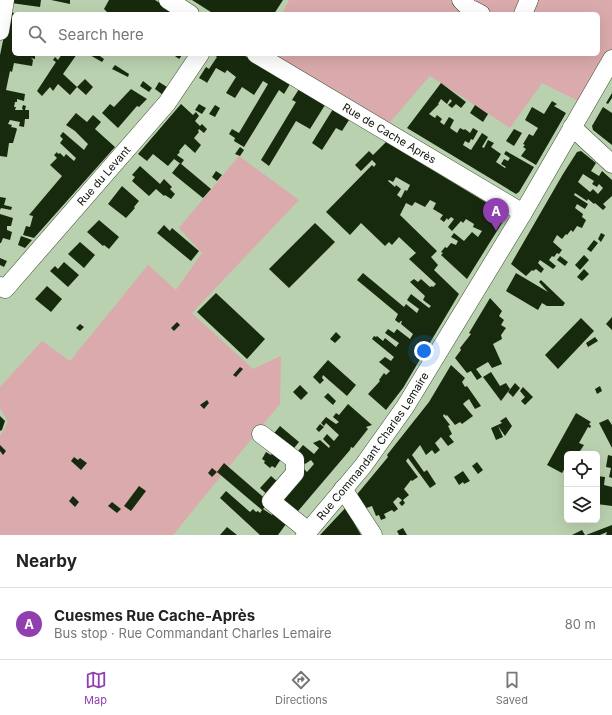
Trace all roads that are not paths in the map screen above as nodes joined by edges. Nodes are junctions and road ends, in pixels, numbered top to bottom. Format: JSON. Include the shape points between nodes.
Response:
{"nodes":[{"id":1,"x":5,"y":0,"type":"edge"},
{"id":2,"x":168,"y":0,"type":"edge"},
{"id":3,"x":461,"y":0,"type":"edge"},
{"id":4,"x":529,"y":0,"type":"edge"},
{"id":5,"x":187,"y":12,"type":"edge"},
{"id":6,"x":477,"y":12,"type":"edge"},
{"id":7,"x":523,"y":12,"type":"edge"},
{"id":8,"x":0,"y":31,"type":"edge"},
{"id":9,"x":199,"y":56,"type":"edge"},
{"id":10,"x":259,"y":56,"type":"edge"},
{"id":11,"x":612,"y":59,"type":"edge"},
{"id":12,"x":572,"y":127,"type":"junction"},
{"id":13,"x":609,"y":159,"type":"edge"},
{"id":14,"x":523,"y":213,"type":"junction"},
{"id":15,"x":0,"y":286,"type":"edge"},
{"id":16,"x":261,"y":434,"type":"dead end"},
{"id":17,"x":343,"y":489,"type":"junction"},
{"id":18,"x":306,"y":533,"type":"edge"},
{"id":19,"x":373,"y":535,"type":"edge"}],
"edges":[{"from":1,"to":8,"type":"street"},
{"from":2,"to":5,"type":"street"},
{"from":3,"to":6,"type":"street"},
{"from":4,"to":7,"type":"street"},
{"from":9,"to":15,"type":"street","name":"Rue du Levant","via":[[167,103],[5,289]]},
{"from":10,"to":14,"type":"street","name":"Rue de Cache Après"},
{"from":11,"to":12,"type":"street","name":"Rue Commandant Charles Lemaire"},
{"from":12,"to":13,"type":"street"},
{"from":12,"to":14,"type":"street","name":"Rue Commandant Charles Lemaire"},
{"from":14,"to":17,"type":"street","name":"Rue Commandant Charles Lemaire","via":[[405,407],[363,466]]},
{"from":16,"to":18,"type":"street","via":[[295,460],[295,473],[271,500]]},
{"from":17,"to":18,"type":"street","name":"Rue Commandant Charles Lemaire"},
{"from":17,"to":19,"type":"street"}]}
